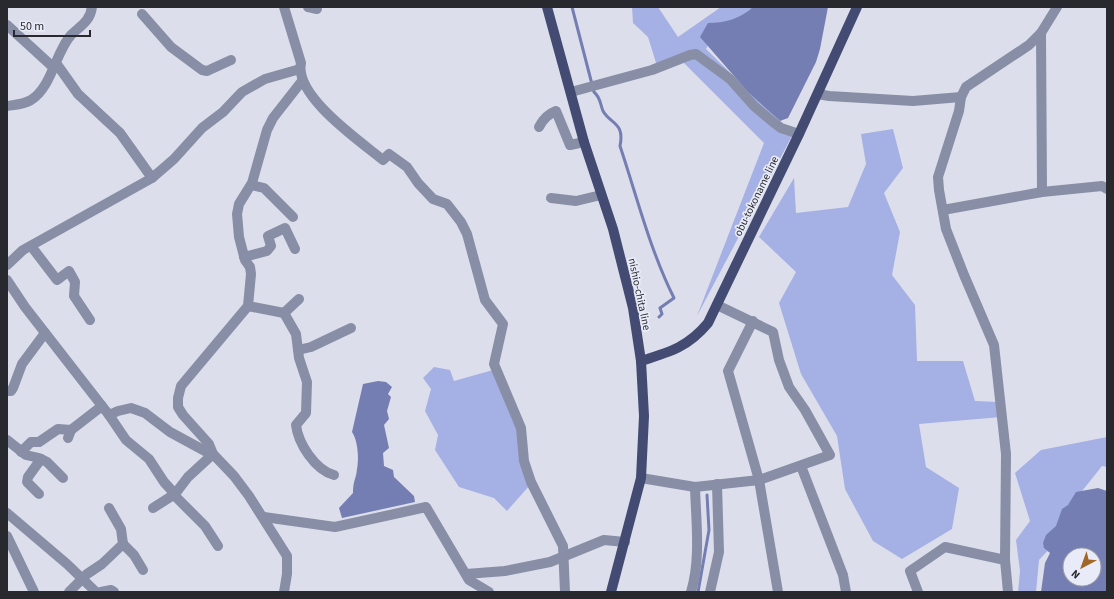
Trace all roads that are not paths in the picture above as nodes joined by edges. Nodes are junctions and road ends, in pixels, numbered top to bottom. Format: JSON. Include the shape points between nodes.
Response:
{"nodes":[{"id":1,"x":92,"y":7,"type":"edge"},
{"id":2,"x":284,"y":7,"type":"edge"},
{"id":3,"x":547,"y":7,"type":"edge"},
{"id":4,"x":857,"y":7,"type":"edge"},
{"id":5,"x":1057,"y":7,"type":"edge"},
{"id":6,"x":142,"y":14,"type":"dead end"},
{"id":7,"x":7,"y":25,"type":"edge"},
{"id":8,"x":1041,"y":33,"type":"junction"},
{"id":9,"x":231,"y":60,"type":"dead end"},
{"id":10,"x":55,"y":66,"type":"junction"},
{"id":11,"x":300,"y":69,"type":"junction"},
{"id":12,"x":302,"y":81,"type":"junction"},
{"id":13,"x":572,"y":92,"type":"junction"},
{"id":14,"x":818,"y":94,"type":"junction"},
{"id":15,"x":961,"y":97,"type":"junction"},
{"id":16,"x":7,"y":106,"type":"edge"},
{"id":17,"x":539,"y":127,"type":"dead end"},
{"id":18,"x":799,"y":134,"type":"junction"},
{"id":19,"x":584,"y":142,"type":"junction"},
{"id":20,"x":152,"y":178,"type":"junction"},
{"id":21,"x":251,"y":185,"type":"junction"},
{"id":22,"x":1107,"y":189,"type":"edge"},
{"id":23,"x":1042,"y":192,"type":"junction"},
{"id":24,"x":601,"y":195,"type":"junction"},
{"id":25,"x":551,"y":198,"type":"dead end"},
{"id":26,"x":943,"y":210,"type":"junction"},
{"id":27,"x":293,"y":217,"type":"dead end"},
{"id":28,"x":31,"y":246,"type":"junction"},
{"id":29,"x":295,"y":249,"type":"dead end"},
{"id":30,"x":244,"y":257,"type":"junction"},
{"id":31,"x":7,"y":265,"type":"edge"},
{"id":32,"x":7,"y":280,"type":"edge"},
{"id":33,"x":299,"y":299,"type":"dead end"},
{"id":34,"x":717,"y":305,"type":"junction"},
{"id":35,"x":248,"y":306,"type":"junction"},
{"id":36,"x":284,"y":313,"type":"junction"},
{"id":37,"x":90,"y":320,"type":"dead end"},
{"id":38,"x":753,"y":321,"type":"junction"},
{"id":39,"x":351,"y":328,"type":"dead end"},
{"id":40,"x":45,"y":333,"type":"junction"},
{"id":41,"x":298,"y":350,"type":"junction"},
{"id":42,"x":641,"y":361,"type":"junction"},
{"id":43,"x":7,"y":391,"type":"edge"},
{"id":44,"x":102,"y":406,"type":"junction"},
{"id":45,"x":109,"y":415,"type":"junction"},
{"id":46,"x":7,"y":440,"type":"edge"},
{"id":47,"x":21,"y":452,"type":"junction"},
{"id":48,"x":211,"y":452,"type":"junction"},
{"id":49,"x":41,"y":459,"type":"junction"},
{"id":50,"x":801,"y":466,"type":"junction"},
{"id":51,"x":334,"y":475,"type":"dead end"},
{"id":52,"x":62,"y":478,"type":"dead end"},
{"id":53,"x":641,"y":478,"type":"junction"},
{"id":54,"x":759,"y":480,"type":"junction"},
{"id":55,"x":715,"y":485,"type":"junction"},
{"id":56,"x":697,"y":486,"type":"junction"},
{"id":57,"x":39,"y":494,"type":"dead end"},
{"id":58,"x":174,"y":494,"type":"junction"},
{"id":59,"x":109,"y":508,"type":"dead end"},
{"id":60,"x":153,"y":508,"type":"dead end"},
{"id":61,"x":7,"y":513,"type":"edge"},
{"id":62,"x":264,"y":517,"type":"junction"},
{"id":63,"x":7,"y":536,"type":"edge"},
{"id":64,"x":625,"y":542,"type":"junction"},
{"id":65,"x":123,"y":544,"type":"junction"},
{"id":66,"x":218,"y":546,"type":"dead end"},
{"id":67,"x":564,"y":556,"type":"junction"},
{"id":68,"x":1005,"y":560,"type":"junction"},
{"id":69,"x":143,"y":570,"type":"dead end"},
{"id":70,"x":466,"y":574,"type":"junction"},
{"id":71,"x":82,"y":579,"type":"junction"},
{"id":72,"x":34,"y":592,"type":"edge"},
{"id":73,"x":70,"y":592,"type":"edge"},
{"id":74,"x":96,"y":592,"type":"edge"},
{"id":75,"x":101,"y":592,"type":"edge"},
{"id":76,"x":114,"y":592,"type":"edge"},
{"id":77,"x":284,"y":592,"type":"edge"},
{"id":78,"x":489,"y":592,"type":"edge"},
{"id":79,"x":565,"y":592,"type":"edge"},
{"id":80,"x":611,"y":592,"type":"edge"},
{"id":81,"x":691,"y":592,"type":"edge"},
{"id":82,"x":710,"y":592,"type":"edge"},
{"id":83,"x":778,"y":592,"type":"edge"},
{"id":84,"x":846,"y":592,"type":"edge"},
{"id":85,"x":918,"y":592,"type":"edge"},
{"id":86,"x":1008,"y":592,"type":"edge"}],
"edges":[{"from":1,"to":10,"type":"street","via":[[87,21],[71,35]]},
{"from":2,"to":11,"type":"street","via":[[301,63]]},
{"from":3,"to":13,"type":"main road","name":"nishio-chita line"},
{"from":4,"to":14,"type":"main road","name":"obu-tokoname line"},
{"from":5,"to":8,"type":"street"},
{"from":6,"to":9,"type":"street","via":[[171,47],[202,70],[207,71]]},
{"from":7,"to":10,"type":"street"},
{"from":8,"to":15,"type":"street","via":[[1029,45],[966,87]]},
{"from":8,"to":23,"type":"street"},
{"from":10,"to":16,"type":"street","via":[[44,86],[30,101]]},
{"from":10,"to":20,"type":"street","via":[[78,94],[120,133]]},
{"from":11,"to":12,"type":"street"},
{"from":11,"to":20,"type":"street","via":[[265,79],[242,92]]},
{"from":12,"to":21,"type":"street","via":[[273,118],[267,130]]},
{"from":12,"to":67,"type":"street","via":[[325,112],[383,160],[388,154],[407,168],[418,184],[433,199],[447,204],[461,222],[467,234],[485,300],[503,324],[494,364],[521,428],[524,461],[562,546]]},
{"from":13,"to":18,"type":"street","via":[[652,70],[696,54],[730,79],[754,106],[773,122],[781,128]]},
{"from":13,"to":19,"type":"main road","name":"nishio-chita line"},
{"from":14,"to":15,"type":"street","via":[[913,101]]},
{"from":14,"to":18,"type":"main road","name":"obu-tokoname line"},
{"from":15,"to":26,"type":"street","via":[[938,176]]},
{"from":17,"to":19,"type":"street","via":[[550,113],[556,111],[570,145]]},
{"from":18,"to":34,"type":"main road","name":"obu-tokoname line"},
{"from":19,"to":24,"type":"main road","name":"nishio-chita line"},
{"from":20,"to":28,"type":"street"},
{"from":21,"to":27,"type":"street","via":[[264,188]]},
{"from":21,"to":30,"type":"street","via":[[239,204],[237,214]]},
{"from":22,"to":23,"type":"street","via":[[1102,186]]},
{"from":23,"to":26,"type":"street"},
{"from":24,"to":25,"type":"street","via":[[576,201]]},
{"from":24,"to":42,"type":"main road","name":"nishio-chita line","via":[[613,229],[633,308]]},
{"from":26,"to":68,"type":"street","via":[[948,236],[994,345],[1006,454]]},
{"from":28,"to":31,"type":"street"},
{"from":28,"to":37,"type":"street","via":[[58,280],[69,271],[75,282],[74,296]]},
{"from":29,"to":30,"type":"street","via":[[285,228],[268,236],[271,246],[267,251]]},
{"from":30,"to":35,"type":"street","via":[[251,274]]},
{"from":32,"to":40,"type":"street"},
{"from":33,"to":36,"type":"street"},
{"from":34,"to":38,"type":"street"},
{"from":34,"to":42,"type":"main road","name":"obu-tokoname line","via":[[708,323],[682,348]]},
{"from":35,"to":36,"type":"street"},
{"from":35,"to":48,"type":"street","via":[[181,386],[178,407],[209,444]]},
{"from":36,"to":41,"type":"street","via":[[296,334]]},
{"from":38,"to":50,"type":"street","via":[[773,332],[779,360],[789,387],[830,455]]},
{"from":38,"to":54,"type":"street","via":[[728,371]]},
{"from":39,"to":41,"type":"street","via":[[311,347]]},
{"from":40,"to":43,"type":"street","via":[[22,364],[13,388]]},
{"from":40,"to":44,"type":"street"},
{"from":41,"to":51,"type":"street","via":[[307,382],[308,402],[306,413],[296,425],[297,436],[314,463]]},
{"from":42,"to":53,"type":"main road","name":"nishio-chita line","via":[[644,416]]},
{"from":44,"to":45,"type":"street"},
{"from":44,"to":47,"type":"street","via":[[69,434],[58,429],[39,442],[31,442]]},
{"from":45,"to":48,"type":"street","via":[[131,408],[145,413],[170,432]]},
{"from":45,"to":58,"type":"street","via":[[126,440],[149,459]]},
{"from":46,"to":47,"type":"street"},
{"from":47,"to":49,"type":"street"},
{"from":48,"to":58,"type":"street"},
{"from":48,"to":62,"type":"street","via":[[234,476]]},
{"from":49,"to":52,"type":"street"},
{"from":49,"to":57,"type":"street","via":[[27,482]]},
{"from":50,"to":54,"type":"street"},
{"from":50,"to":84,"type":"street","via":[[843,575]]},
{"from":53,"to":56,"type":"street"},
{"from":53,"to":64,"type":"main road","name":"nishio-chita line"},
{"from":54,"to":55,"type":"street"},
{"from":54,"to":83,"type":"street"},
{"from":55,"to":56,"type":"street"},
{"from":55,"to":82,"type":"street","via":[[719,552]]},
{"from":56,"to":81,"type":"street","via":[[696,551]]},
{"from":58,"to":60,"type":"street"},
{"from":58,"to":66,"type":"street","via":[[205,526]]},
{"from":59,"to":65,"type":"street","via":[[122,529]]},
{"from":61,"to":71,"type":"street"},
{"from":62,"to":70,"type":"street","via":[[335,527],[426,507]]},
{"from":62,"to":77,"type":"street","via":[[287,556],[288,574]]},
{"from":63,"to":72,"type":"street"},
{"from":64,"to":67,"type":"street","via":[[604,540]]},
{"from":64,"to":80,"type":"main road","name":"nishio-chita line"},
{"from":65,"to":69,"type":"street"},
{"from":65,"to":71,"type":"street"},
{"from":67,"to":70,"type":"street","via":[[535,566]]},
{"from":67,"to":79,"type":"street"},
{"from":68,"to":85,"type":"street","via":[[945,547],[910,571]]},
{"from":68,"to":86,"type":"street"},
{"from":70,"to":78,"type":"street","via":[[469,580]]},
{"from":71,"to":73,"type":"street"},
{"from":71,"to":74,"type":"street"},
{"from":75,"to":76,"type":"street"}]}
